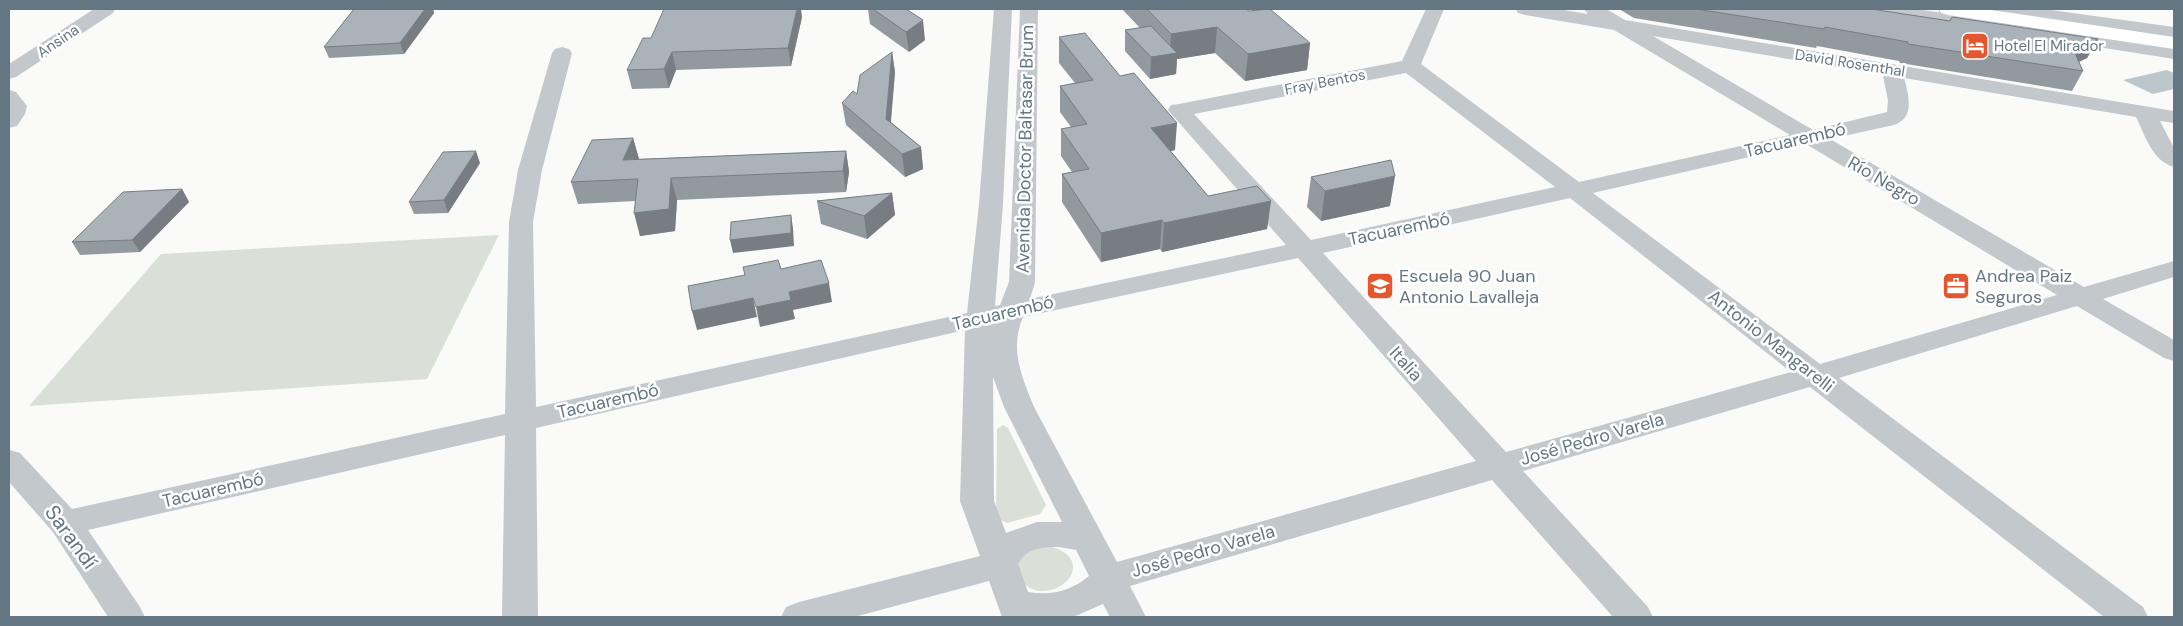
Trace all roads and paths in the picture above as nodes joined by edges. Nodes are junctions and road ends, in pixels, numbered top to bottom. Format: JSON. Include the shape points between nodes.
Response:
{"nodes":[{"id":1,"x":106,"y":9,"type":"edge"},
{"id":2,"x":1003,"y":9,"type":"edge"},
{"id":3,"x":1028,"y":9,"type":"edge"},
{"id":4,"x":1435,"y":9,"type":"edge"},
{"id":5,"x":1525,"y":9,"type":"edge"},
{"id":6,"x":1593,"y":9,"type":"edge"},
{"id":7,"x":1879,"y":9,"type":"edge"},
{"id":8,"x":1948,"y":9,"type":"edge"},
{"id":9,"x":1916,"y":12,"type":"edge"},
{"id":10,"x":2004,"y":18,"type":"edge"},
{"id":11,"x":1621,"y":25,"type":"junction"},
{"id":12,"x":2174,"y":34,"type":"edge"},
{"id":13,"x":2174,"y":43,"type":"edge"},
{"id":14,"x":562,"y":53,"type":"dead end"},
{"id":15,"x":2174,"y":53,"type":"edge"},
{"id":16,"x":1410,"y":66,"type":"junction"},
{"id":17,"x":1892,"y":70,"type":"junction"},
{"id":18,"x":9,"y":73,"type":"edge"},
{"id":19,"x":9,"y":96,"type":"edge"},
{"id":20,"x":1178,"y":110,"type":"joint"},
{"id":21,"x":2144,"y":112,"type":"junction"},
{"id":22,"x":2174,"y":117,"type":"edge"},
{"id":23,"x":9,"y":122,"type":"edge"},
{"id":24,"x":1810,"y":137,"type":"junction"},
{"id":25,"x":2174,"y":160,"type":"edge"},
{"id":26,"x":1574,"y":190,"type":"junction"},
{"id":27,"x":1302,"y":249,"type":"junction"},
{"id":28,"x":2174,"y":269,"type":"edge"},
{"id":29,"x":2080,"y":296,"type":"junction"},
{"id":30,"x":1012,"y":312,"type":"junction"},
{"id":31,"x":978,"y":319,"type":"junction"},
{"id":32,"x":2174,"y":352,"type":"edge"},
{"id":33,"x":1816,"y":376,"type":"junction"},
{"id":34,"x":519,"y":421,"type":"junction"},
{"id":35,"x":9,"y":461,"type":"edge"},
{"id":36,"x":1498,"y":465,"type":"junction"},
{"id":37,"x":65,"y":523,"type":"junction"},
{"id":38,"x":1089,"y":539,"type":"junction"},
{"id":39,"x":1000,"y":565,"type":"junction"},
{"id":40,"x":1110,"y":579,"type":"junction"},
{"id":41,"x":1018,"y":610,"type":"edge"},
{"id":42,"x":127,"y":617,"type":"edge"},
{"id":43,"x":520,"y":617,"type":"edge"},
{"id":44,"x":799,"y":617,"type":"edge"},
{"id":45,"x":1128,"y":617,"type":"edge"},
{"id":46,"x":1634,"y":617,"type":"edge"},
{"id":47,"x":2130,"y":617,"type":"edge"}],
"edges":[{"from":1,"to":18,"type":"street","name":"Ansina"},
{"from":2,"to":31,"type":"street","name":"Avenida Doctor Baltasar Brum","via":[[991,204],[983,299]]},
{"from":3,"to":30,"type":"street","name":"Avenida Doctor Baltasar Brum","via":[[1022,282]]},
{"from":4,"to":16,"type":"street"},
{"from":5,"to":11,"type":"street","name":"David Rosenthal"},
{"from":6,"to":11,"type":"street","name":"Río Negro"},
{"from":7,"to":9,"type":"street"},
{"from":8,"to":10,"type":"main road"},
{"from":9,"to":10,"type":"street"},
{"from":10,"to":12,"type":"street"},
{"from":10,"to":13,"type":"main road"},
{"from":10,"to":15,"type":"street"},
{"from":11,"to":17,"type":"street","name":"David Rosenthal"},
{"from":11,"to":24,"type":"street","name":"Río Negro"},
{"from":14,"to":34,"type":"street","via":[[530,170],[521,222]]},
{"from":16,"to":20,"type":"street","name":"Fray Bentos"},
{"from":16,"to":26,"type":"street","name":"Antonio Mangarelli"},
{"from":17,"to":21,"type":"street","name":"David Rosenthal"},
{"from":17,"to":24,"type":"street","name":"Tacuarembó","via":[[1899,106],[1895,116]]},
{"from":19,"to":23,"type":"street","via":[[16,106]]},
{"from":20,"to":27,"type":"street","name":"Italia"},
{"from":21,"to":22,"type":"street","name":"David Rosenthal"},
{"from":21,"to":25,"type":"street","via":[[2164,151]]},
{"from":24,"to":26,"type":"street","name":"Tacuarembó"},
{"from":24,"to":29,"type":"street","name":"Río Negro"},
{"from":26,"to":27,"type":"street","name":"Tacuarembó"},
{"from":26,"to":33,"type":"street","name":"Antonio Mangarelli"},
{"from":27,"to":30,"type":"street","name":"Tacuarembó"},
{"from":27,"to":36,"type":"street","name":"Italia"},
{"from":28,"to":29,"type":"street","name":"José Pedro Varela"},
{"from":29,"to":32,"type":"street","name":"Río Negro"},
{"from":29,"to":33,"type":"street","name":"José Pedro Varela"},
{"from":30,"to":31,"type":"street","name":"Tacuarembó"},
{"from":30,"to":38,"type":"street","name":"Avenida Doctor Baltasar Brum","via":[[1004,328],[1002,344],[1009,381],[1019,407]]},
{"from":31,"to":34,"type":"street","name":"Tacuarembó"},
{"from":31,"to":39,"type":"street","name":"Avenida Doctor Baltasar Brum","via":[[977,501]]},
{"from":33,"to":36,"type":"street","name":"José Pedro Varela"},
{"from":33,"to":47,"type":"street","name":"Antonio Mangarelli"},
{"from":34,"to":37,"type":"street","name":"Tacuarembó"},
{"from":34,"to":43,"type":"street"},
{"from":35,"to":37,"type":"street","name":"Sarandí"},
{"from":36,"to":40,"type":"street","name":"José Pedro Varela"},
{"from":36,"to":46,"type":"street","name":"Italia"},
{"from":37,"to":42,"type":"street","name":"Sarandí"},
{"from":38,"to":39,"type":"street","via":[[1057,534],[1022,540],[1010,548]]},
{"from":38,"to":40,"type":"street","name":"Avenida Doctor Baltasar Brum"},
{"from":39,"to":41,"type":"street","name":"Avenida Doctor Baltasar Brum"},
{"from":39,"to":44,"type":"street"},
{"from":40,"to":41,"type":"street","name":"José Pedro Varela","via":[[1074,602],[1050,609]]},
{"from":40,"to":45,"type":"street","name":"Avenida Doctor Baltasar Brum"}]}
